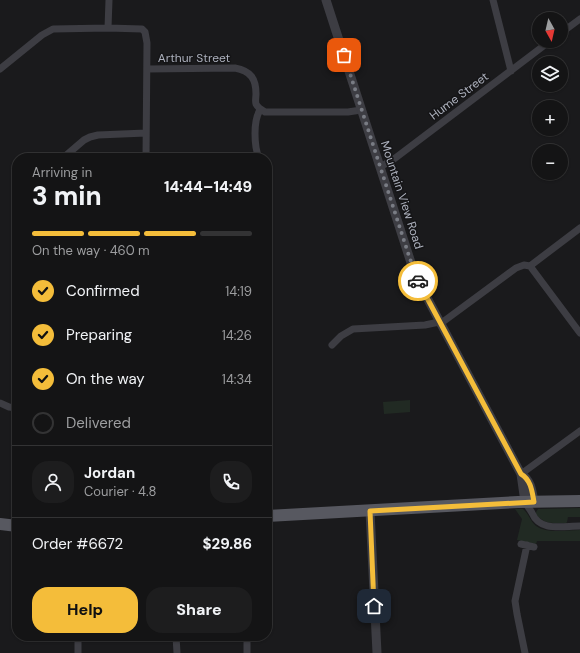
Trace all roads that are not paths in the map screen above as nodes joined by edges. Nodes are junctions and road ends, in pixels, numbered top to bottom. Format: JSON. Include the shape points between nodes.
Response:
{"nodes":[{"id":1,"x":109,"y":0,"type":"edge"},
{"id":2,"x":326,"y":0,"type":"edge"},
{"id":3,"x":493,"y":0,"type":"edge"},
{"id":4,"x":580,"y":18,"type":"edge"},
{"id":5,"x":568,"y":27,"type":"edge"},
{"id":6,"x":108,"y":28,"type":"junction"},
{"id":7,"x":541,"y":48,"type":"edge"},
{"id":8,"x":0,"y":69,"type":"edge"},
{"id":9,"x":147,"y":69,"type":"junction"},
{"id":10,"x":511,"y":71,"type":"junction"},
{"id":11,"x":260,"y":110,"type":"junction"},
{"id":12,"x":361,"y":110,"type":"junction"},
{"id":13,"x":146,"y":133,"type":"junction"},
{"id":14,"x":69,"y":153,"type":"edge"},
{"id":15,"x":146,"y":153,"type":"edge"},
{"id":16,"x":257,"y":153,"type":"edge"},
{"id":17,"x":380,"y":167,"type":"junction"},
{"id":18,"x":580,"y":228,"type":"edge"},
{"id":19,"x":530,"y":266,"type":"junction"},
{"id":20,"x":440,"y":323,"type":"junction"},
{"id":21,"x":580,"y":333,"type":"edge"},
{"id":22,"x":332,"y":345,"type":"dead end"},
{"id":23,"x":0,"y":403,"type":"edge"},
{"id":24,"x":12,"y":407,"type":"edge"},
{"id":25,"x":580,"y":430,"type":"edge"},
{"id":26,"x":521,"y":474,"type":"junction"},
{"id":27,"x":580,"y":501,"type":"edge"},
{"id":28,"x":530,"y":505,"type":"junction"},
{"id":29,"x":370,"y":511,"type":"junction"},
{"id":30,"x":272,"y":516,"type":"edge"},
{"id":31,"x":0,"y":524,"type":"edge"},
{"id":32,"x":12,"y":525,"type":"edge"},
{"id":33,"x":580,"y":526,"type":"edge"},
{"id":34,"x":528,"y":545,"type":"dead end"},
{"id":35,"x":78,"y":641,"type":"edge"},
{"id":36,"x":176,"y":641,"type":"edge"},
{"id":37,"x":247,"y":641,"type":"edge"},
{"id":38,"x":78,"y":653,"type":"edge"},
{"id":39,"x":177,"y":653,"type":"edge"},
{"id":40,"x":247,"y":653,"type":"edge"},
{"id":41,"x":377,"y":653,"type":"edge"},
{"id":42,"x":525,"y":653,"type":"edge"}],
"edges":[{"from":1,"to":6,"type":"street"},
{"from":2,"to":12,"type":"street","name":"Mountain View Road"},
{"from":3,"to":10,"type":"street"},
{"from":4,"to":5,"type":"street"},
{"from":6,"to":8,"type":"street","via":[[50,30]]},
{"from":6,"to":9,"type":"street","via":[[138,28],[145,32]]},
{"from":7,"to":10,"type":"street","name":"Hume Street"},
{"from":9,"to":11,"type":"street","name":"Arthur Street","via":[[243,70],[256,84],[256,103]]},
{"from":9,"to":13,"type":"street"},
{"from":10,"to":17,"type":"street","name":"Hume Street"},
{"from":11,"to":12,"type":"street"},
{"from":11,"to":16,"type":"street","via":[[256,117]]},
{"from":12,"to":17,"type":"street","name":"Mountain View Road"},
{"from":13,"to":14,"type":"street","via":[[90,136]]},
{"from":13,"to":15,"type":"street"},
{"from":17,"to":20,"type":"street","name":"Mountain View Road","via":[[414,272]]},
{"from":18,"to":19,"type":"street"},
{"from":19,"to":20,"type":"street","via":[[516,268]]},
{"from":19,"to":21,"type":"street"},
{"from":20,"to":22,"type":"street","via":[[353,329]]},
{"from":20,"to":26,"type":"street","name":"Mountain View Road"},
{"from":23,"to":24,"type":"street"},
{"from":25,"to":26,"type":"street"},
{"from":26,"to":28,"type":"street","name":"Mountain View Road"},
{"from":27,"to":28,"type":"main road"},
{"from":28,"to":29,"type":"main road"},
{"from":28,"to":33,"type":"street","via":[[535,520],[545,526]]},
{"from":29,"to":30,"type":"main road"},
{"from":29,"to":41,"type":"street"},
{"from":31,"to":32,"type":"main road"},
{"from":34,"to":42,"type":"street","via":[[516,601]]},
{"from":35,"to":38,"type":"street"},
{"from":36,"to":39,"type":"street"},
{"from":37,"to":40,"type":"street"}]}
